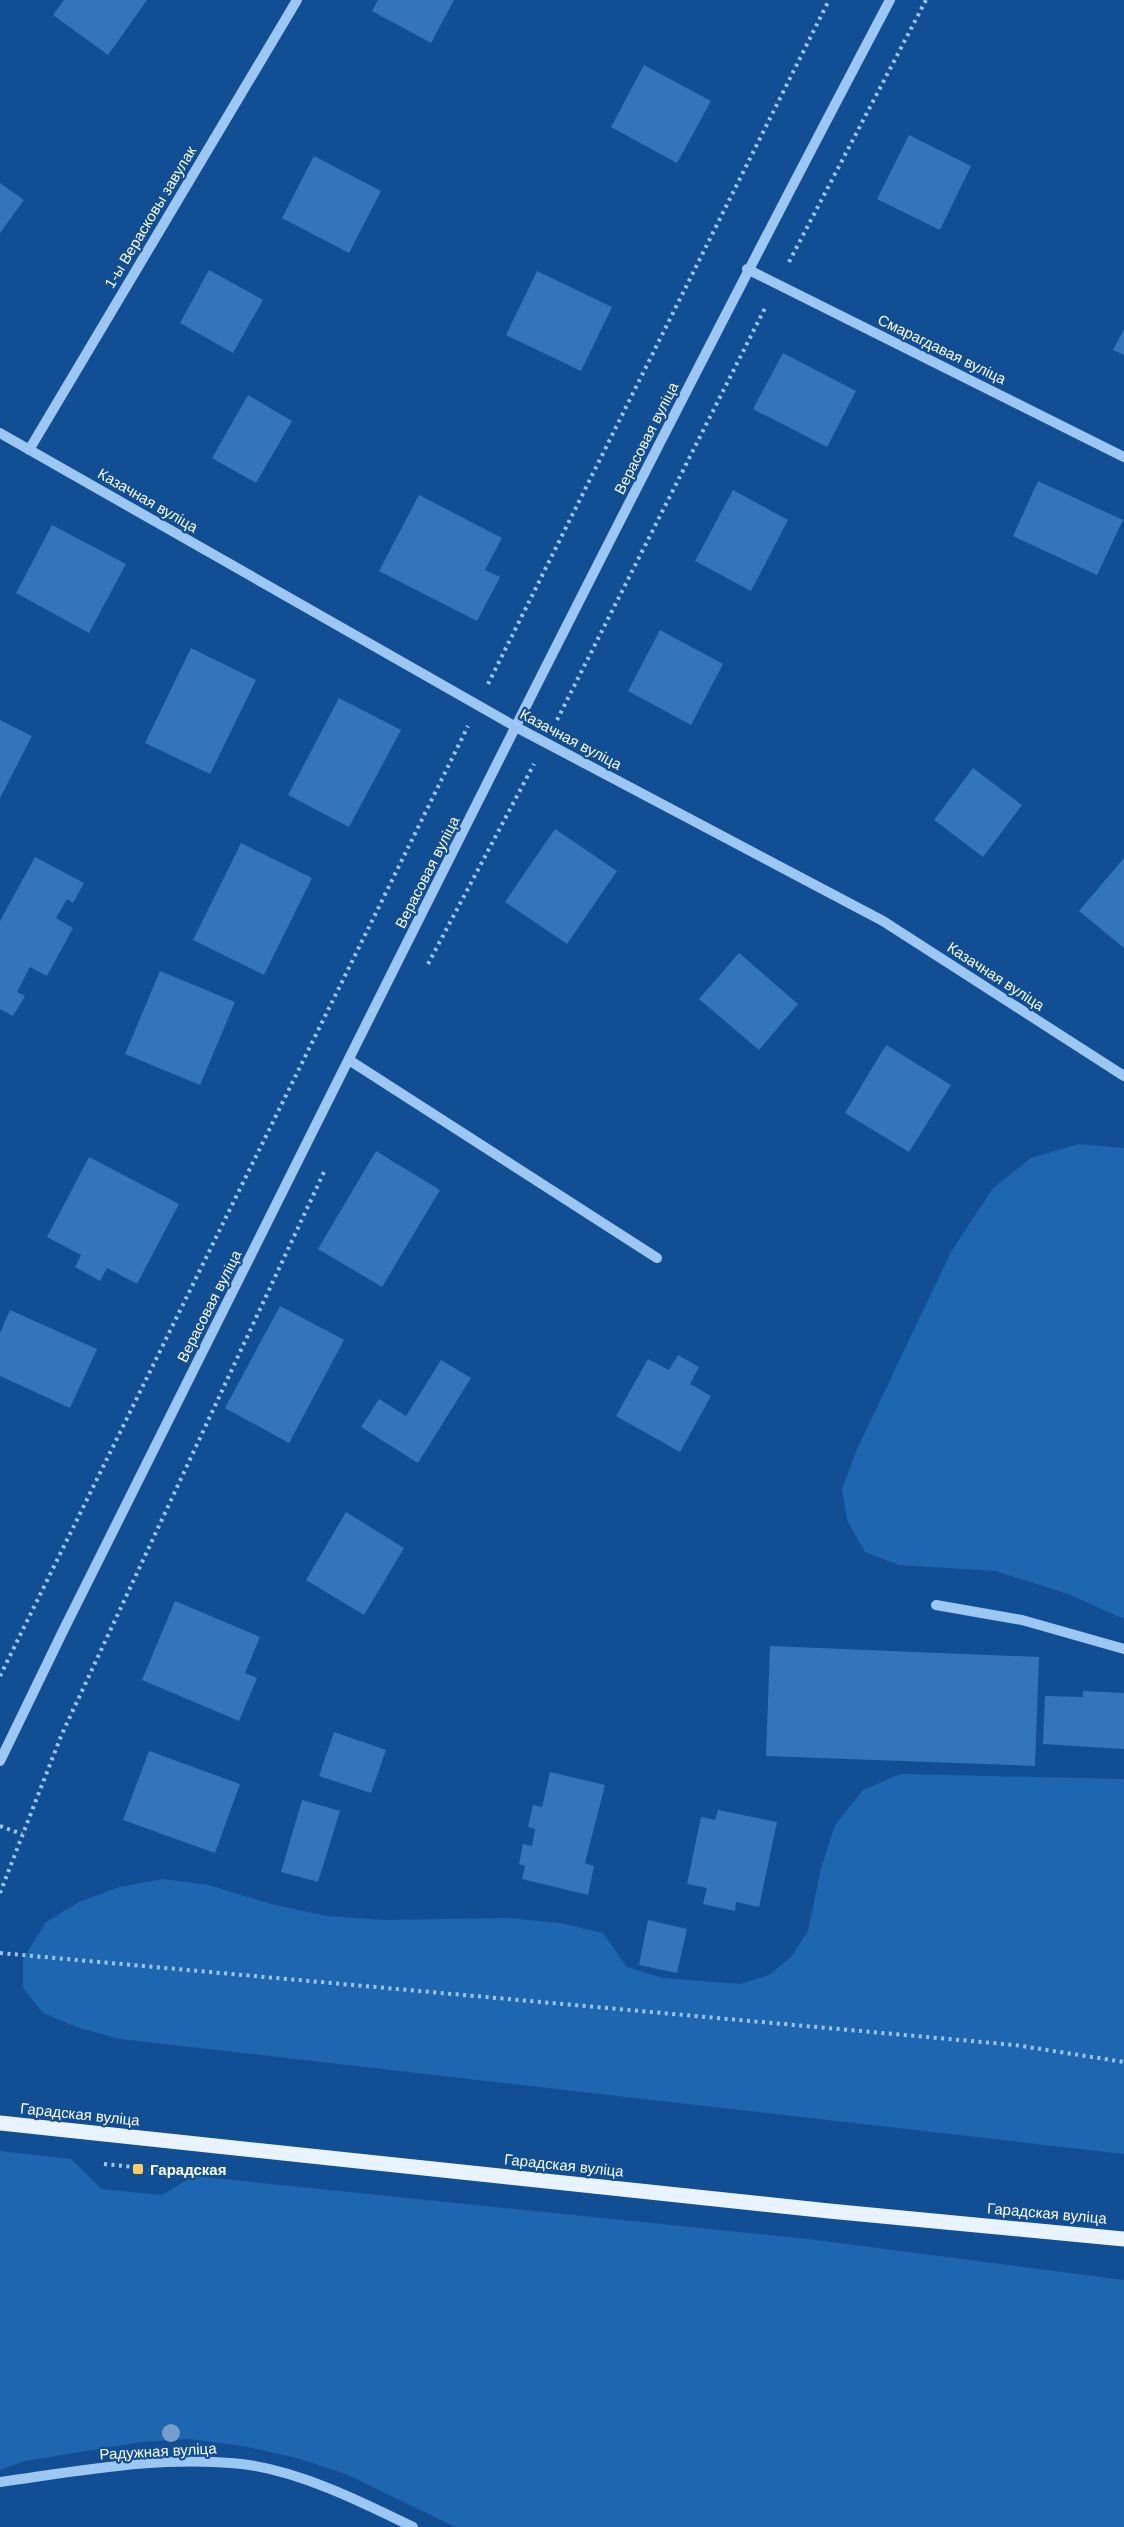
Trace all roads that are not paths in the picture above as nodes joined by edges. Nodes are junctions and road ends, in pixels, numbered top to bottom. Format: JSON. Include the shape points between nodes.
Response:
{"nodes":[{"id":1,"x":297,"y":0,"type":"edge"},
{"id":2,"x":890,"y":0,"type":"edge"},
{"id":3,"x":747,"y":269,"type":"junction"},
{"id":4,"x":0,"y":434,"type":"edge"},
{"id":5,"x":29,"y":450,"type":"junction"},
{"id":6,"x":1124,"y":457,"type":"edge"},
{"id":7,"x":516,"y":728,"type":"junction"},
{"id":8,"x":350,"y":1060,"type":"junction"},
{"id":9,"x":1124,"y":1076,"type":"edge"},
{"id":10,"x":657,"y":1258,"type":"dead end"},
{"id":11,"x":936,"y":1605,"type":"dead end"},
{"id":12,"x":1124,"y":1649,"type":"edge"},
{"id":13,"x":0,"y":1761,"type":"edge"},
{"id":14,"x":0,"y":2123,"type":"edge"},
{"id":15,"x":1124,"y":2239,"type":"edge"},
{"id":16,"x":0,"y":2482,"type":"edge"},
{"id":17,"x":413,"y":2527,"type":"edge"}],
"edges":[{"from":1,"to":5,"type":"street","name":"1-ы Верасковы завулак"},
{"from":2,"to":3,"type":"street","name":"Верасовая вуліца"},
{"from":3,"to":6,"type":"street","name":"Смарагдавая вуліца"},
{"from":3,"to":7,"type":"street","name":"Верасовая вуліца"},
{"from":4,"to":5,"type":"street","name":"Казачная вуліца"},
{"from":5,"to":7,"type":"street","name":"Казачная вуліца"},
{"from":7,"to":8,"type":"street","name":"Верасовая вуліца"},
{"from":7,"to":9,"type":"street","name":"Казачная вуліца","via":[[883,921]]},
{"from":8,"to":10,"type":"street"},
{"from":8,"to":13,"type":"street","name":"Верасовая вуліца"},
{"from":11,"to":12,"type":"street","via":[[1022,1620]]},
{"from":14,"to":15,"type":"main road","name":"Гарадская вуліца"},
{"from":16,"to":17,"type":"street","name":"Радужная вуліца","via":[[120,2466],[243,2464],[306,2480]]}]}
